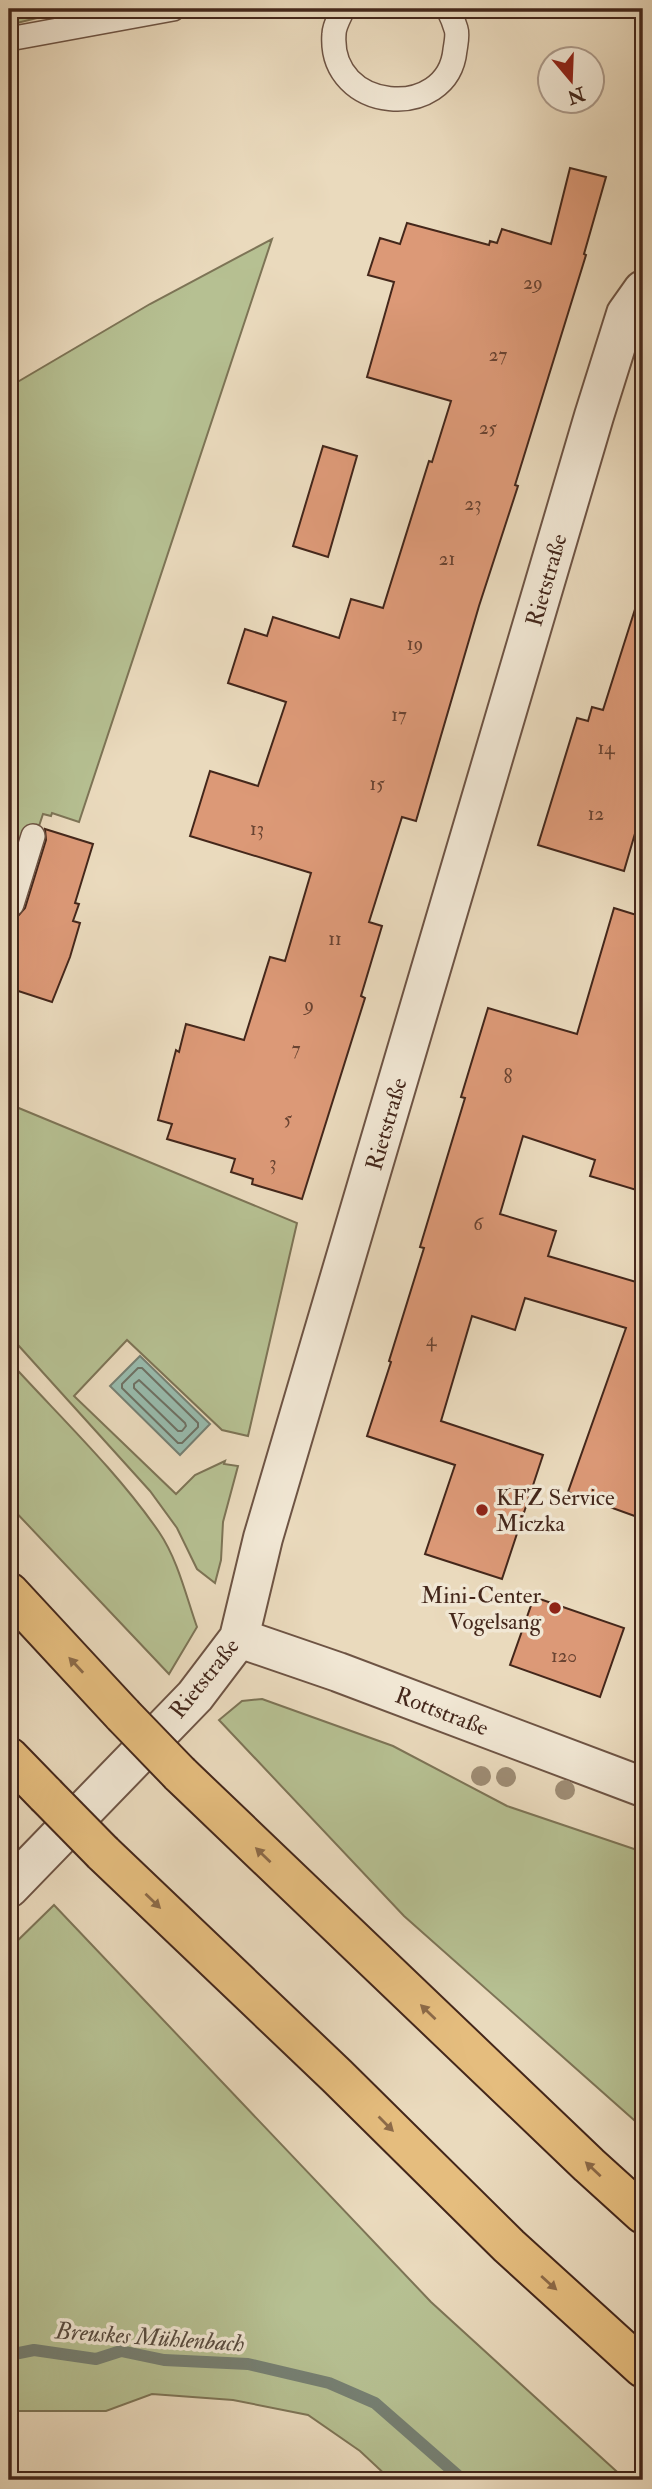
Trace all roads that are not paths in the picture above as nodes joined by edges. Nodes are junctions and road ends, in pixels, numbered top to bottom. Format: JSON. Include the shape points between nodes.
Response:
{"nodes":[{"id":1,"x":173,"y":9,"type":"edge"},
{"id":2,"x":343,"y":9,"type":"edge"},
{"id":3,"x":448,"y":9,"type":"edge"},
{"id":4,"x":9,"y":39,"type":"edge"},
{"id":5,"x":643,"y":289,"type":"edge"},
{"id":6,"x":33,"y":836,"type":"dead end"},
{"id":7,"x":9,"y":903,"type":"edge"},
{"id":8,"x":9,"y":1592,"type":"edge"},
{"id":9,"x":239,"y":1638,"type":"junction"},
{"id":10,"x":9,"y":1756,"type":"edge"},
{"id":11,"x":643,"y":1787,"type":"edge"},
{"id":12,"x":9,"y":1888,"type":"edge"},
{"id":13,"x":643,"y":2214,"type":"edge"},
{"id":14,"x":643,"y":2368,"type":"edge"}],
"edges":[{"from":1,"to":4,"type":"lane"},
{"from":2,"to":3,"type":"lane","via":[[334,33],[338,62],[355,86],[382,100],[411,99],[438,86],[454,61],[457,31]]},
{"from":5,"to":9,"type":"street","name":"Rietstraße","via":[[626,314],[594,416],[263,1538]]},
{"from":6,"to":7,"type":"lane"},
{"from":13,"to":8,"type":"highway","one_way":true,"bridge":true,"via":[[180,1774]]},
{"from":9,"to":11,"type":"street","name":"Rottstraße"},
{"from":9,"to":12,"type":"street","name":"Rietstraße","via":[[195,1696]]},
{"from":10,"to":14,"type":"highway","one_way":true,"bridge":true,"via":[[509,2246]]}]}
